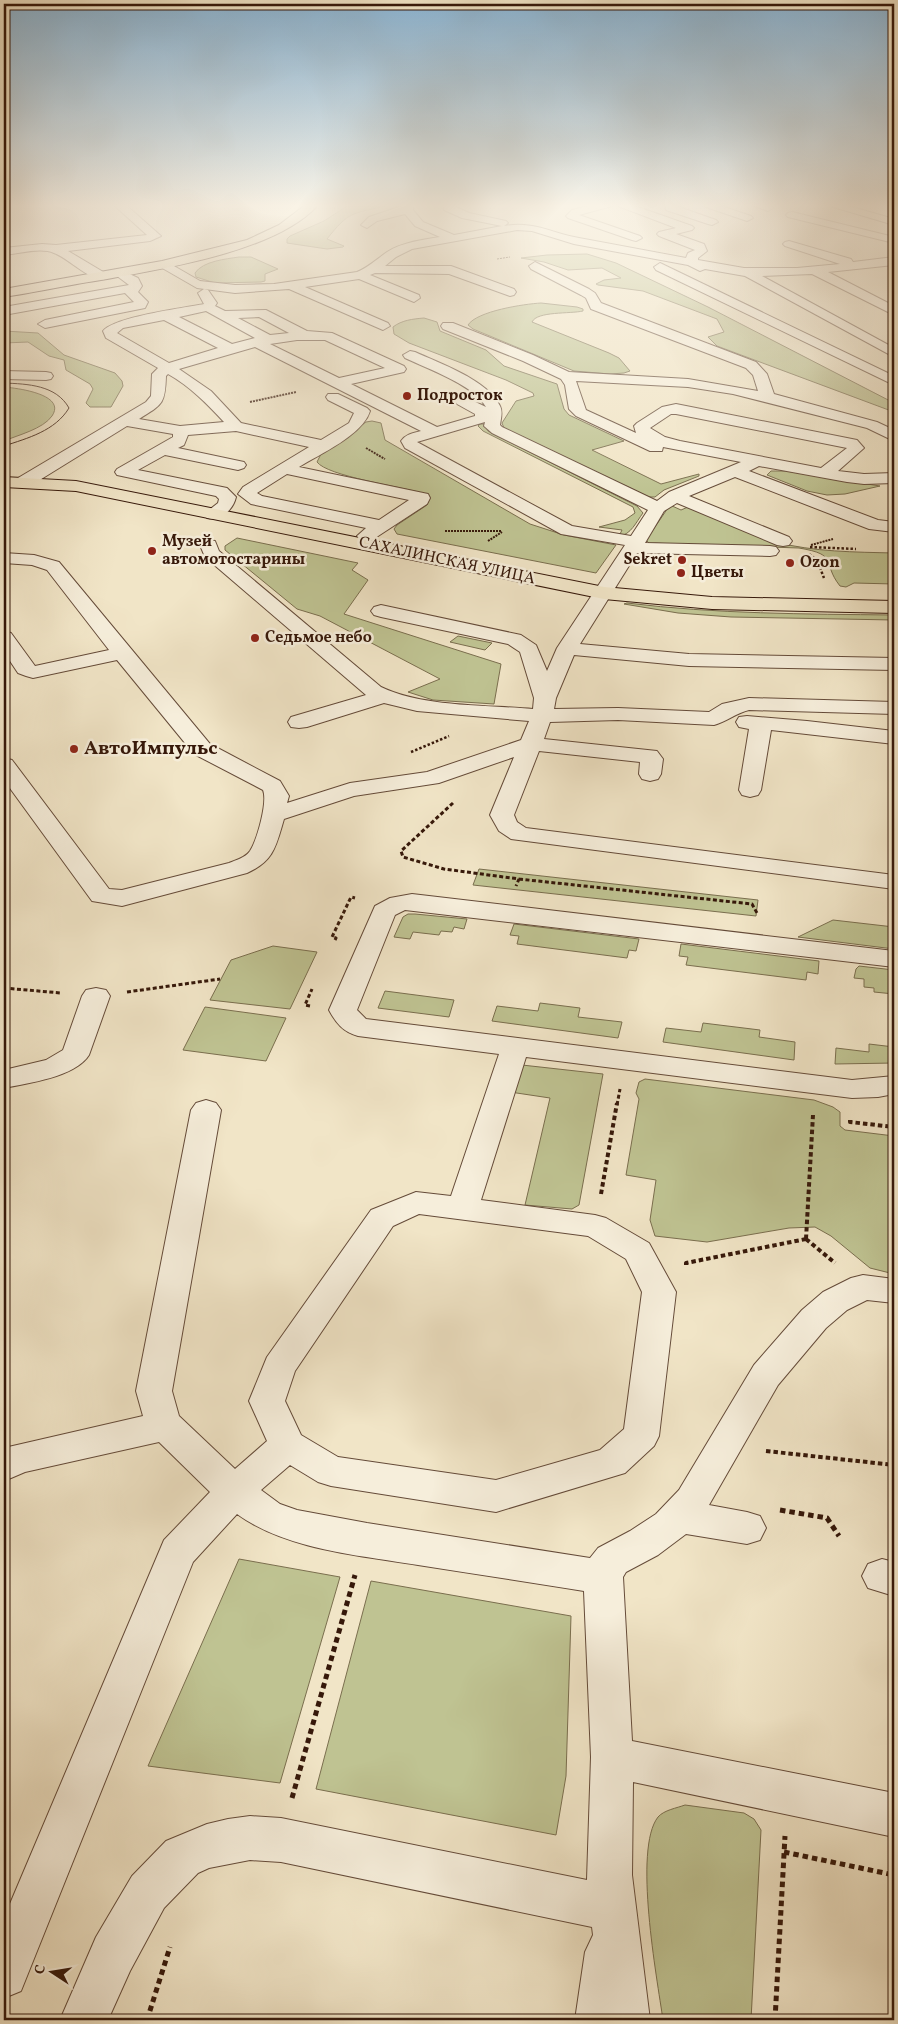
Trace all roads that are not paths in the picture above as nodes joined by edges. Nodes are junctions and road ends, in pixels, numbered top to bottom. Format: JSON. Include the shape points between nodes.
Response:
{"nodes":[{"id":1,"x":64,"y":300,"type":"edge"},
{"id":2,"x":140,"y":300,"type":"edge"},
{"id":3,"x":209,"y":300,"type":"edge"},
{"id":4,"x":325,"y":300,"type":"edge"},
{"id":5,"x":593,"y":300,"type":"edge"},
{"id":6,"x":730,"y":300,"type":"edge"},
{"id":7,"x":799,"y":300,"type":"edge"},
{"id":8,"x":873,"y":300,"type":"edge"},
{"id":9,"x":208,"y":307,"type":"junction"},
{"id":10,"x":4,"y":311,"type":"edge"},
{"id":11,"x":894,"y":311,"type":"edge"},
{"id":12,"x":224,"y":315,"type":"junction"},
{"id":13,"x":165,"y":316,"type":"junction"},
{"id":14,"x":791,"y":316,"type":"dead end"},
{"id":15,"x":45,"y":324,"type":"dead end"},
{"id":16,"x":383,"y":326,"type":"dead end"},
{"id":17,"x":448,"y":326,"type":"dead end"},
{"id":18,"x":304,"y":335,"type":"junction"},
{"id":19,"x":261,"y":340,"type":"junction"},
{"id":20,"x":818,"y":343,"type":"junction"},
{"id":21,"x":230,"y":349,"type":"junction"},
{"id":22,"x":894,"y":353,"type":"edge"},
{"id":23,"x":410,"y":355,"type":"dead end"},
{"id":24,"x":167,"y":368,"type":"junction"},
{"id":25,"x":399,"y":369,"type":"junction"},
{"id":26,"x":4,"y":375,"type":"edge"},
{"id":27,"x":46,"y":376,"type":"dead end"},
{"id":28,"x":566,"y":376,"type":"junction"},
{"id":29,"x":416,"y":378,"type":"dead end"},
{"id":30,"x":894,"y":382,"type":"edge"},
{"id":31,"x":332,"y":389,"type":"junction"},
{"id":32,"x":450,"y":394,"type":"dead end"},
{"id":33,"x":767,"y":397,"type":"junction"},
{"id":34,"x":125,"y":420,"type":"junction"},
{"id":35,"x":236,"y":426,"type":"junction"},
{"id":36,"x":180,"y":431,"type":"junction"},
{"id":37,"x":435,"y":432,"type":"junction"},
{"id":38,"x":894,"y":436,"type":"edge"},
{"id":39,"x":323,"y":445,"type":"junction"},
{"id":40,"x":163,"y":450,"type":"junction"},
{"id":41,"x":758,"y":461,"type":"junction"},
{"id":42,"x":238,"y":465,"type":"dead end"},
{"id":43,"x":285,"y":469,"type":"junction"},
{"id":44,"x":728,"y":473,"type":"junction"},
{"id":45,"x":825,"y":473,"type":"junction"},
{"id":46,"x":894,"y":478,"type":"edge"},
{"id":47,"x":4,"y":482,"type":"edge"},
{"id":48,"x":24,"y":482,"type":"junction"},
{"id":49,"x":894,"y":489,"type":"edge"},
{"id":50,"x":872,"y":495,"type":"dead end"},
{"id":51,"x":675,"y":496,"type":"junction"},
{"id":52,"x":856,"y":500,"type":"dead end"},
{"id":53,"x":658,"y":508,"type":"junction"},
{"id":54,"x":831,"y":508,"type":"junction"},
{"id":55,"x":213,"y":514,"type":"junction"},
{"id":56,"x":382,"y":526,"type":"junction"},
{"id":57,"x":894,"y":527,"type":"edge"},
{"id":58,"x":356,"y":543,"type":"junction"},
{"id":59,"x":209,"y":545,"type":"dead end"},
{"id":60,"x":635,"y":545,"type":"junction"},
{"id":61,"x":4,"y":558,"type":"edge"},
{"id":62,"x":604,"y":593,"type":"junction"},
{"id":63,"x":894,"y":608,"type":"edge"},
{"id":64,"x":380,"y":611,"type":"dead end"},
{"id":65,"x":4,"y":637,"type":"edge"},
{"id":66,"x":567,"y":648,"type":"junction"},
{"id":67,"x":122,"y":652,"type":"junction"},
{"id":68,"x":894,"y":664,"type":"edge"},
{"id":69,"x":384,"y":696,"type":"junction"},
{"id":70,"x":544,"y":707,"type":"junction"},
{"id":71,"x":894,"y":708,"type":"edge"},
{"id":72,"x":714,"y":719,"type":"junction"},
{"id":73,"x":299,"y":722,"type":"dead end"},
{"id":74,"x":762,"y":723,"type":"junction"},
{"id":75,"x":893,"y":739,"type":"edge"},
{"id":76,"x":531,"y":744,"type":"junction"},
{"id":77,"x":4,"y":765,"type":"edge"},
{"id":78,"x":650,"y":774,"type":"dead end"},
{"id":79,"x":750,"y":790,"type":"dead end"},
{"id":80,"x":274,"y":815,"type":"junction"},
{"id":81,"x":894,"y":882,"type":"edge"},
{"id":82,"x":894,"y":959,"type":"edge"},
{"id":83,"x":96,"y":996,"type":"dead end"},
{"id":84,"x":515,"y":1047,"type":"junction"},
{"id":85,"x":4,"y":1079,"type":"edge"},
{"id":86,"x":894,"y":1085,"type":"edge"},
{"id":87,"x":206,"y":1110,"type":"dead end"},
{"id":88,"x":462,"y":1209,"type":"junction"},
{"id":89,"x":894,"y":1291,"type":"edge"},
{"id":90,"x":166,"y":1426,"type":"junction"},
{"id":91,"x":287,"y":1446,"type":"junction"},
{"id":92,"x":4,"y":1466,"type":"edge"},
{"id":93,"x":234,"y":1492,"type":"junction"},
{"id":94,"x":678,"y":1516,"type":"junction"},
{"id":95,"x":761,"y":1519,"type":"road end"},
{"id":96,"x":603,"y":1577,"type":"junction"},
{"id":97,"x":612,"y":1756,"type":"junction"},
{"id":98,"x":894,"y":1815,"type":"edge"},
{"id":99,"x":613,"y":1908,"type":"junction"},
{"id":100,"x":4,"y":1974,"type":"edge"},
{"id":101,"x":84,"y":2020,"type":"edge"},
{"id":102,"x":599,"y":2020,"type":"edge"},
{"id":103,"x":626,"y":2020,"type":"edge"}],
"edges":[{"from":1,"to":10,"type":"lane"},
{"from":2,"to":15,"type":"lane","via":[[140,305]]},
{"from":3,"to":9,"type":"lane"},
{"from":4,"to":16,"type":"lane"},
{"from":5,"to":33,"type":"lane","via":[[596,306],[751,365],[760,374]]},
{"from":6,"to":20,"type":"lane"},
{"from":7,"to":22,"type":"lane"},
{"from":8,"to":11,"type":"lane"},
{"from":9,"to":12,"type":"lane"},
{"from":9,"to":13,"type":"lane"},
{"from":12,"to":18,"type":"lane","via":[[260,313]]},
{"from":12,"to":19,"type":"lane"},
{"from":13,"to":21,"type":"lane"},
{"from":13,"to":24,"type":"lane","via":[[119,325],[110,331],[115,339]]},
{"from":14,"to":20,"type":"lane","via":[[821,334],[824,337]]},
{"from":17,"to":28,"type":"lane"},
{"from":18,"to":19,"type":"lane"},
{"from":18,"to":25,"type":"lane","via":[[327,336]]},
{"from":19,"to":21,"type":"lane"},
{"from":19,"to":31,"type":"lane"},
{"from":20,"to":30,"type":"lane"},
{"from":21,"to":24,"type":"lane"},
{"from":23,"to":53,"type":"lane","via":[[480,390],[492,403],[495,415],[492,426],[497,430]]},
{"from":24,"to":34,"type":"lane","via":[[159,374],[158,397],[151,405]]},
{"from":24,"to":35,"type":"lane","via":[[206,394]]},
{"from":25,"to":29,"type":"lane"},
{"from":25,"to":31,"type":"lane"},
{"from":26,"to":27,"type":"lane"},
{"from":28,"to":33,"type":"lane","via":[[688,383]]},
{"from":28,"to":44,"type":"lane","via":[[581,414],[695,465]]},
{"from":31,"to":37,"type":"lane"},
{"from":31,"to":39,"type":"lane","via":[[362,411],[354,426]]},
{"from":32,"to":37,"type":"lane","via":[[483,415],[475,422]]},
{"from":33,"to":38,"type":"lane","via":[[872,425]]},
{"from":34,"to":36,"type":"lane"},
{"from":34,"to":48,"type":"lane"},
{"from":35,"to":36,"type":"lane"},
{"from":35,"to":39,"type":"lane"},
{"from":36,"to":40,"type":"lane","via":[[182,437],[178,442]]},
{"from":37,"to":60,"type":"lane","via":[[409,441],[428,455],[567,530]]},
{"from":39,"to":43,"type":"lane"},
{"from":40,"to":42,"type":"lane"},
{"from":40,"to":55,"type":"lane","via":[[123,472],[221,492],[228,497],[226,505]]},
{"from":41,"to":44,"type":"lane"},
{"from":41,"to":45,"type":"lane"},
{"from":41,"to":45,"type":"lane","via":[[670,442],[645,433],[642,426],[667,410],[676,409],[851,443],[856,448]]},
{"from":43,"to":56,"type":"lane","via":[[246,494],[257,500]]},
{"from":43,"to":56,"type":"lane","via":[[422,498]]},
{"from":44,"to":51,"type":"lane"},
{"from":44,"to":54,"type":"lane"},
{"from":45,"to":46,"type":"lane","via":[[862,479]]},
{"from":47,"to":48,"type":"main road","name":"САХАЛИНСКАЯ УЛИЦА"},
{"from":48,"to":55,"type":"main road","name":"САХАЛИНСКАЯ УЛИЦА","via":[[76,486]]},
{"from":49,"to":50,"type":"lane"},
{"from":51,"to":53,"type":"lane"},
{"from":51,"to":60,"type":"lane","via":[[777,546]]},
{"from":52,"to":54,"type":"lane"},
{"from":53,"to":60,"type":"lane"},
{"from":54,"to":57,"type":"lane","via":[[875,525]]},
{"from":55,"to":58,"type":"main road","name":"САХАЛИНСКАЯ УЛИЦА"},
{"from":56,"to":58,"type":"lane"},
{"from":58,"to":62,"type":"main road","name":"САХАЛИНСКАЯ УЛИЦА"},
{"from":59,"to":69,"type":"lane","via":[[211,553],[280,614]]},
{"from":60,"to":62,"type":"lane"},
{"from":61,"to":67,"type":"lane","via":[[34,560],[53,566]]},
{"from":62,"to":63,"type":"main road","name":"САХАЛИНСКАЯ УЛИЦА","via":[[704,603]]},
{"from":62,"to":66,"type":"lane"},
{"from":64,"to":70,"type":"lane","via":[[514,638],[529,649]]},
{"from":65,"to":67,"type":"lane","via":[[25,669],[33,672]]},
{"from":66,"to":68,"type":"lane","via":[[682,660]]},
{"from":66,"to":70,"type":"lane"},
{"from":67,"to":80,"type":"lane","via":[[202,749],[272,786],[277,796]]},
{"from":69,"to":70,"type":"lane","via":[[417,705]]},
{"from":69,"to":73,"type":"lane"},
{"from":70,"to":72,"type":"lane"},
{"from":70,"to":76,"type":"lane"},
{"from":71,"to":72,"type":"lane","via":[[749,704],[721,712]]},
{"from":72,"to":74,"type":"lane"},
{"from":74,"to":75,"type":"lane"},
{"from":74,"to":79,"type":"lane"},
{"from":76,"to":78,"type":"lane","via":[[649,756],[653,763]]},
{"from":76,"to":80,"type":"lane","via":[[431,778],[350,790]]},
{"from":76,"to":81,"type":"lane","via":[[502,815],[507,826],[519,834]]},
{"from":77,"to":80,"type":"lane","via":[[101,896],[122,898],[252,862],[261,852]]},
{"from":82,"to":84,"type":"lane","via":[[412,902],[399,903],[384,911],[343,1010],[347,1018],[358,1026]]},
{"from":83,"to":85,"type":"lane","via":[[75,1055],[55,1066]]},
{"from":84,"to":86,"type":"lane","via":[[852,1089]]},
{"from":84,"to":88,"type":"lane"},
{"from":87,"to":90,"type":"lane","via":[[154,1392]]},
{"from":88,"to":91,"type":"lane","via":[[416,1203],[382,1218],[279,1367],[267,1401]]},
{"from":88,"to":91,"type":"lane","via":[[595,1226],[638,1251],[659,1292],[641,1436],[612,1462],[496,1496],[331,1471]]},
{"from":89,"to":94,"type":"lane","via":[[863,1287],[835,1301],[814,1320],[766,1374],[692,1502]]},
{"from":90,"to":92,"type":"lane","via":[[17,1459]]},
{"from":90,"to":93,"type":"lane"},
{"from":91,"to":93,"type":"lane"},
{"from":93,"to":96,"type":"lane","via":[[267,1515],[296,1526]]},
{"from":93,"to":100,"type":"lane","via":[[178,1552]]},
{"from":94,"to":95,"type":"lane"},
{"from":94,"to":96,"type":"lane","via":[[644,1543],[612,1560],[604,1569]]},
{"from":96,"to":97,"type":"lane"},
{"from":97,"to":98,"type":"lane"},
{"from":97,"to":99,"type":"lane","via":[[609,1876]]},
{"from":99,"to":101,"type":"lane","via":[[280,1840],[250,1838],[228,1841],[182,1857],[148,1892],[113,1954]]},
{"from":99,"to":102,"type":"lane"},
{"from":99,"to":103,"type":"lane"}]}
